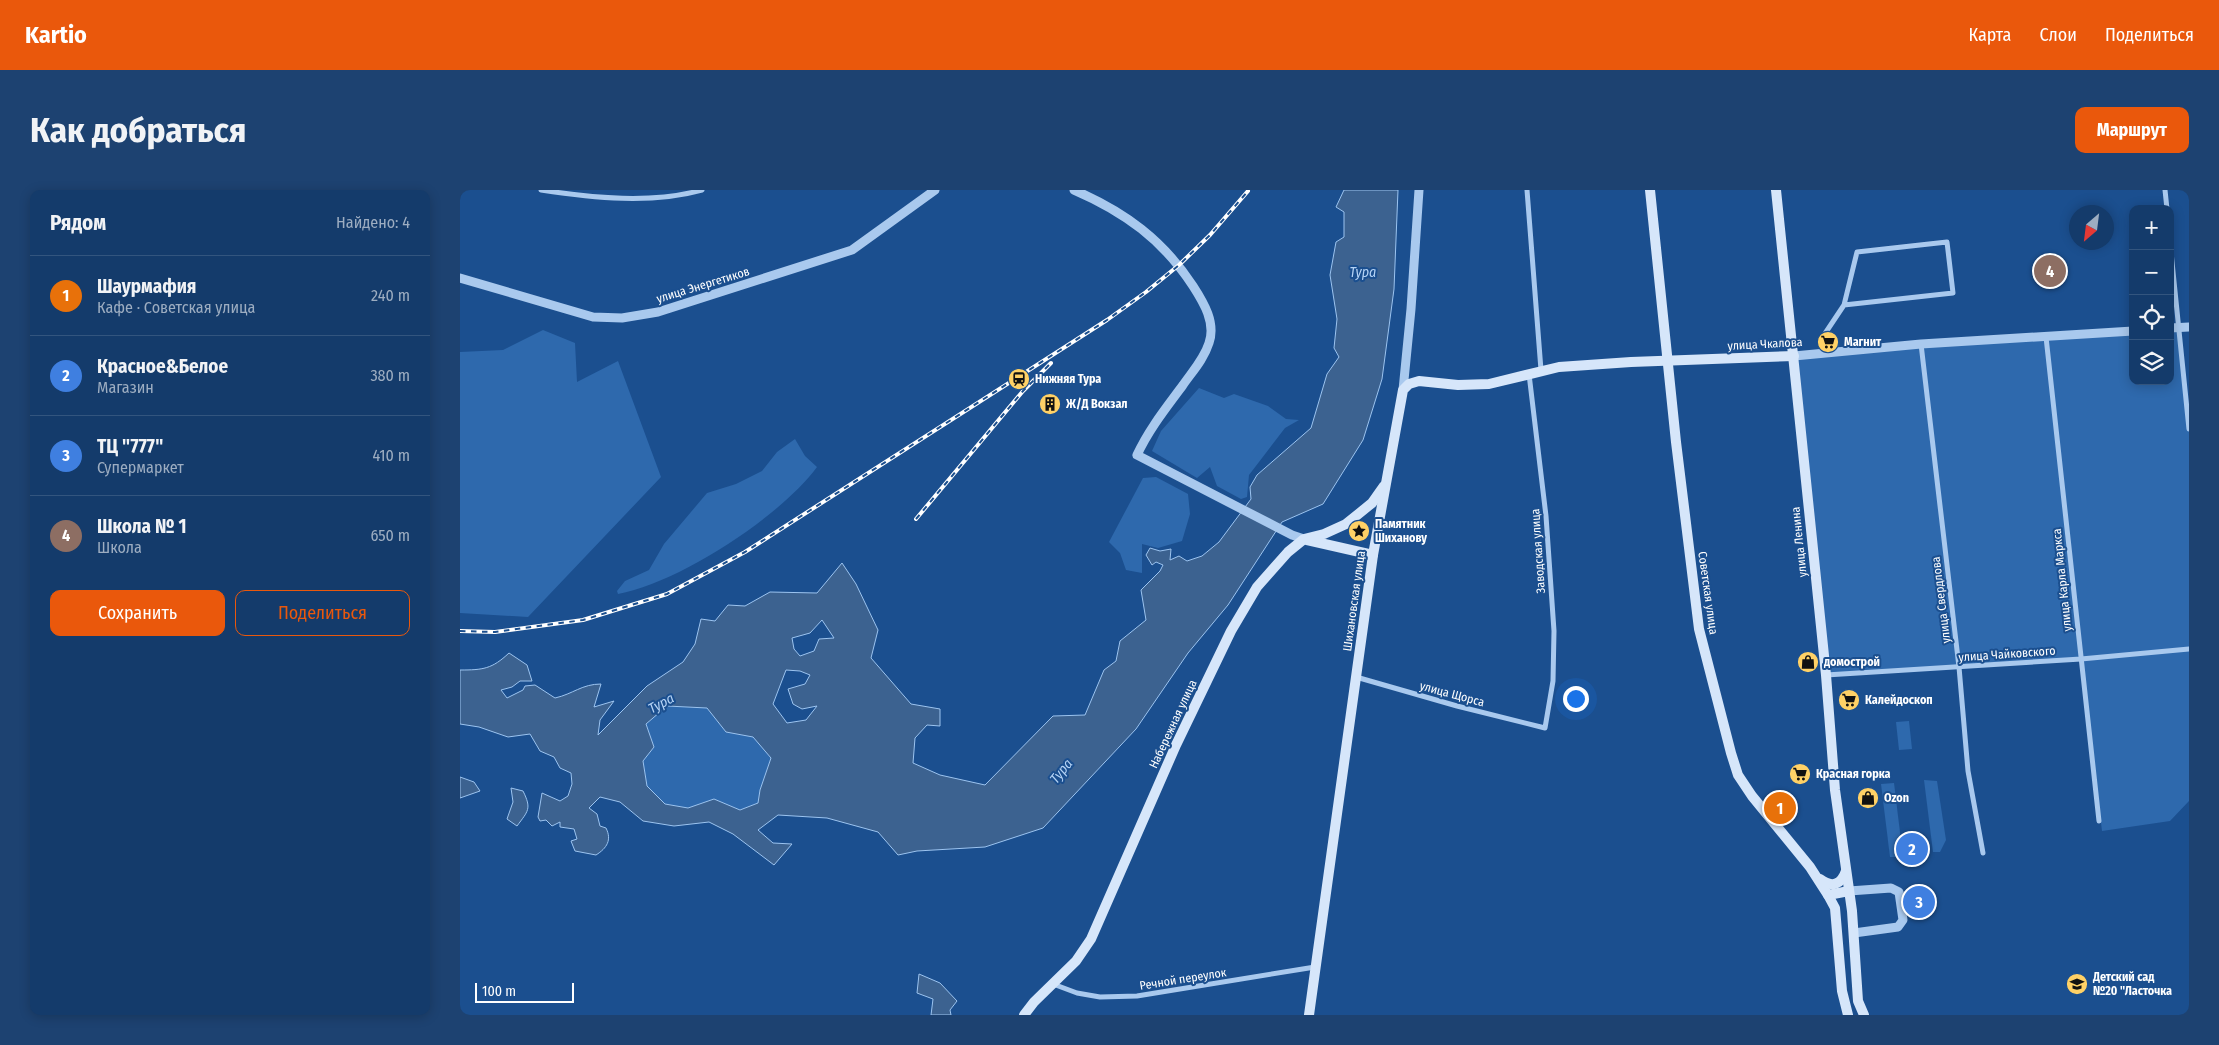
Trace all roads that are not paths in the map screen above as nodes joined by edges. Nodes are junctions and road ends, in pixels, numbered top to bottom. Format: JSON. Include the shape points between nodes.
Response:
{"nodes":[{"id":1,"x":541,"y":190,"type":"edge"},
{"id":2,"x":702,"y":190,"type":"edge"},
{"id":3,"x":935,"y":190,"type":"edge"},
{"id":4,"x":1074,"y":190,"type":"edge"},
{"id":5,"x":1419,"y":190,"type":"edge"},
{"id":6,"x":1527,"y":190,"type":"edge"},
{"id":7,"x":1650,"y":190,"type":"edge"},
{"id":8,"x":1776,"y":190,"type":"edge"},
{"id":9,"x":2165,"y":190,"type":"edge"},
{"id":10,"x":2167,"y":205,"type":"edge"},
{"id":11,"x":2170,"y":250,"type":"edge"},
{"id":12,"x":460,"y":278,"type":"edge"},
{"id":13,"x":1844,"y":305,"type":"junction"},
{"id":14,"x":2189,"y":326,"type":"edge"},
{"id":15,"x":2175,"y":328,"type":"edge"},
{"id":16,"x":2129,"y":330,"type":"edge"},
{"id":17,"x":2046,"y":337,"type":"junction"},
{"id":18,"x":1921,"y":344,"type":"junction"},
{"id":19,"x":1823,"y":353,"type":"junction"},
{"id":20,"x":1794,"y":356,"type":"junction"},
{"id":21,"x":1669,"y":362,"type":"junction"},
{"id":22,"x":1541,"y":370,"type":"junction"},
{"id":23,"x":1529,"y":373,"type":"junction"},
{"id":24,"x":1403,"y":390,"type":"junction"},
{"id":25,"x":2189,"y":429,"type":"edge"},
{"id":26,"x":1386,"y":483,"type":"junction"},
{"id":27,"x":1304,"y":539,"type":"junction"},
{"id":28,"x":1373,"y":556,"type":"junction"},
{"id":29,"x":2189,"y":649,"type":"edge"},
{"id":30,"x":2081,"y":659,"type":"junction"},
{"id":31,"x":1960,"y":667,"type":"junction"},
{"id":32,"x":1826,"y":675,"type":"junction"},
{"id":33,"x":1355,"y":676,"type":"junction"},
{"id":34,"x":1545,"y":728,"type":"joint"},
{"id":35,"x":2099,"y":821,"type":"dead end"},
{"id":36,"x":1983,"y":853,"type":"dead end"},
{"id":37,"x":1846,"y":870,"type":"junction"},
{"id":38,"x":1817,"y":876,"type":"junction"},
{"id":39,"x":1849,"y":891,"type":"junction"},
{"id":40,"x":1828,"y":894,"type":"junction"},
{"id":41,"x":1854,"y":933,"type":"junction"},
{"id":42,"x":1838,"y":935,"type":"junction"},
{"id":43,"x":1316,"y":967,"type":"junction"},
{"id":44,"x":1053,"y":984,"type":"junction"},
{"id":45,"x":1858,"y":1002,"type":"junction"},
{"id":46,"x":1845,"y":1009,"type":"edge"},
{"id":47,"x":1024,"y":1015,"type":"edge"},
{"id":48,"x":1309,"y":1015,"type":"edge"},
{"id":49,"x":1864,"y":1015,"type":"edge"}],
"edges":[{"from":1,"to":2,"type":"street","via":[[576,196],[636,198],[685,195]]},
{"from":3,"to":12,"type":"street","name":"улица Энергетиков","via":[[852,250],[658,312],[622,318],[593,318]]},
{"from":4,"to":27,"type":"street","via":[[1156,239],[1179,265],[1204,303],[1210,319],[1210,341],[1200,362],[1151,428],[1137,455]]},
{"from":5,"to":24,"type":"street","name":"Шихановская улица"},
{"from":6,"to":22,"type":"street"},
{"from":7,"to":21,"type":"main road","name":"Советская улица"},
{"from":8,"to":20,"type":"main road","name":"улица Ленина"},
{"from":9,"to":10,"type":"street"},
{"from":11,"to":15,"type":"street"},
{"from":13,"to":13,"type":"street","via":[[1953,292],[1947,242],[1858,252]]},
{"from":13,"to":19,"type":"street","via":[[1822,338]]},
{"from":14,"to":15,"type":"street"},
{"from":15,"to":25,"type":"street"},
{"from":16,"to":17,"type":"street","name":"улица Чкалова"},
{"from":17,"to":18,"type":"street","name":"улица Чкалова"},
{"from":17,"to":30,"type":"street","name":"улица Карла Маркса"},
{"from":18,"to":19,"type":"street","name":"улица Чкалова"},
{"from":18,"to":31,"type":"street","name":"улица Свердлова"},
{"from":19,"to":20,"type":"street","name":"улица Чкалова"},
{"from":20,"to":21,"type":"main road","name":"улица Чкалова"},
{"from":20,"to":32,"type":"main road","name":"улица Ленина"},
{"from":21,"to":22,"type":"main road","name":"улица Чкалова"},
{"from":21,"to":38,"type":"main road","name":"Советская улица","via":[[1699,630],[1731,753],[1738,775],[1752,796]]},
{"from":22,"to":23,"type":"main road","name":"улица Чкалова"},
{"from":23,"to":24,"type":"main road","name":"улица Чкалова","via":[[1489,384],[1419,381]]},
{"from":23,"to":34,"type":"street","name":"Заводская улица","via":[[1546,516],[1554,631],[1554,680]]},
{"from":24,"to":26,"type":"main road","name":"Шихановская улица"},
{"from":26,"to":27,"type":"main road","name":"Набережная улица","via":[[1372,503],[1353,519],[1324,534]]},
{"from":26,"to":28,"type":"main road","name":"Шихановская улица"},
{"from":27,"to":28,"type":"main road"},
{"from":27,"to":44,"type":"main road","name":"Набережная улица","via":[[1256,586],[1244,607],[1176,745],[1091,939],[1076,961]]},
{"from":28,"to":33,"type":"main road","name":"Шихановская улица"},
{"from":29,"to":30,"type":"street","name":"улица Чайковского"},
{"from":30,"to":31,"type":"street","name":"улица Чайковского"},
{"from":30,"to":35,"type":"street","name":"улица Карла Маркса"},
{"from":31,"to":32,"type":"street","name":"улица Чайковского"},
{"from":31,"to":36,"type":"street","name":"улица Свердлова","via":[[1968,771]]},
{"from":32,"to":37,"type":"main road","name":"улица Ленина","via":[[1835,790]]},
{"from":33,"to":34,"type":"street","name":"улица Щорса"},
{"from":33,"to":43,"type":"main road","name":"Шихановская улица"},
{"from":37,"to":38,"type":"main road","via":[[1838,884],[1831,885]]},
{"from":37,"to":39,"type":"main road","name":"улица Ленина"},
{"from":38,"to":40,"type":"main road","name":"Советская улица"},
{"from":39,"to":40,"type":"main road"},
{"from":39,"to":41,"type":"main road","name":"улица Ленина"},
{"from":39,"to":41,"type":"street","via":[[1896,889],[1903,920],[1898,928]]},
{"from":40,"to":42,"type":"main road","name":"Советская улица","via":[[1835,908]]},
{"from":41,"to":42,"type":"main road"},
{"from":41,"to":45,"type":"main road","name":"улица Ленина"},
{"from":42,"to":46,"type":"main road","name":"Советская улица"},
{"from":43,"to":44,"type":"street","name":"Речной переулок","via":[[1137,996],[1100,997]]},
{"from":43,"to":48,"type":"main road","name":"Шихановская улица"},
{"from":44,"to":47,"type":"main road","name":"Набережная улица"},
{"from":45,"to":46,"type":"main road","via":[[1850,1001]]},
{"from":45,"to":49,"type":"main road","name":"улица Ленина"}]}
